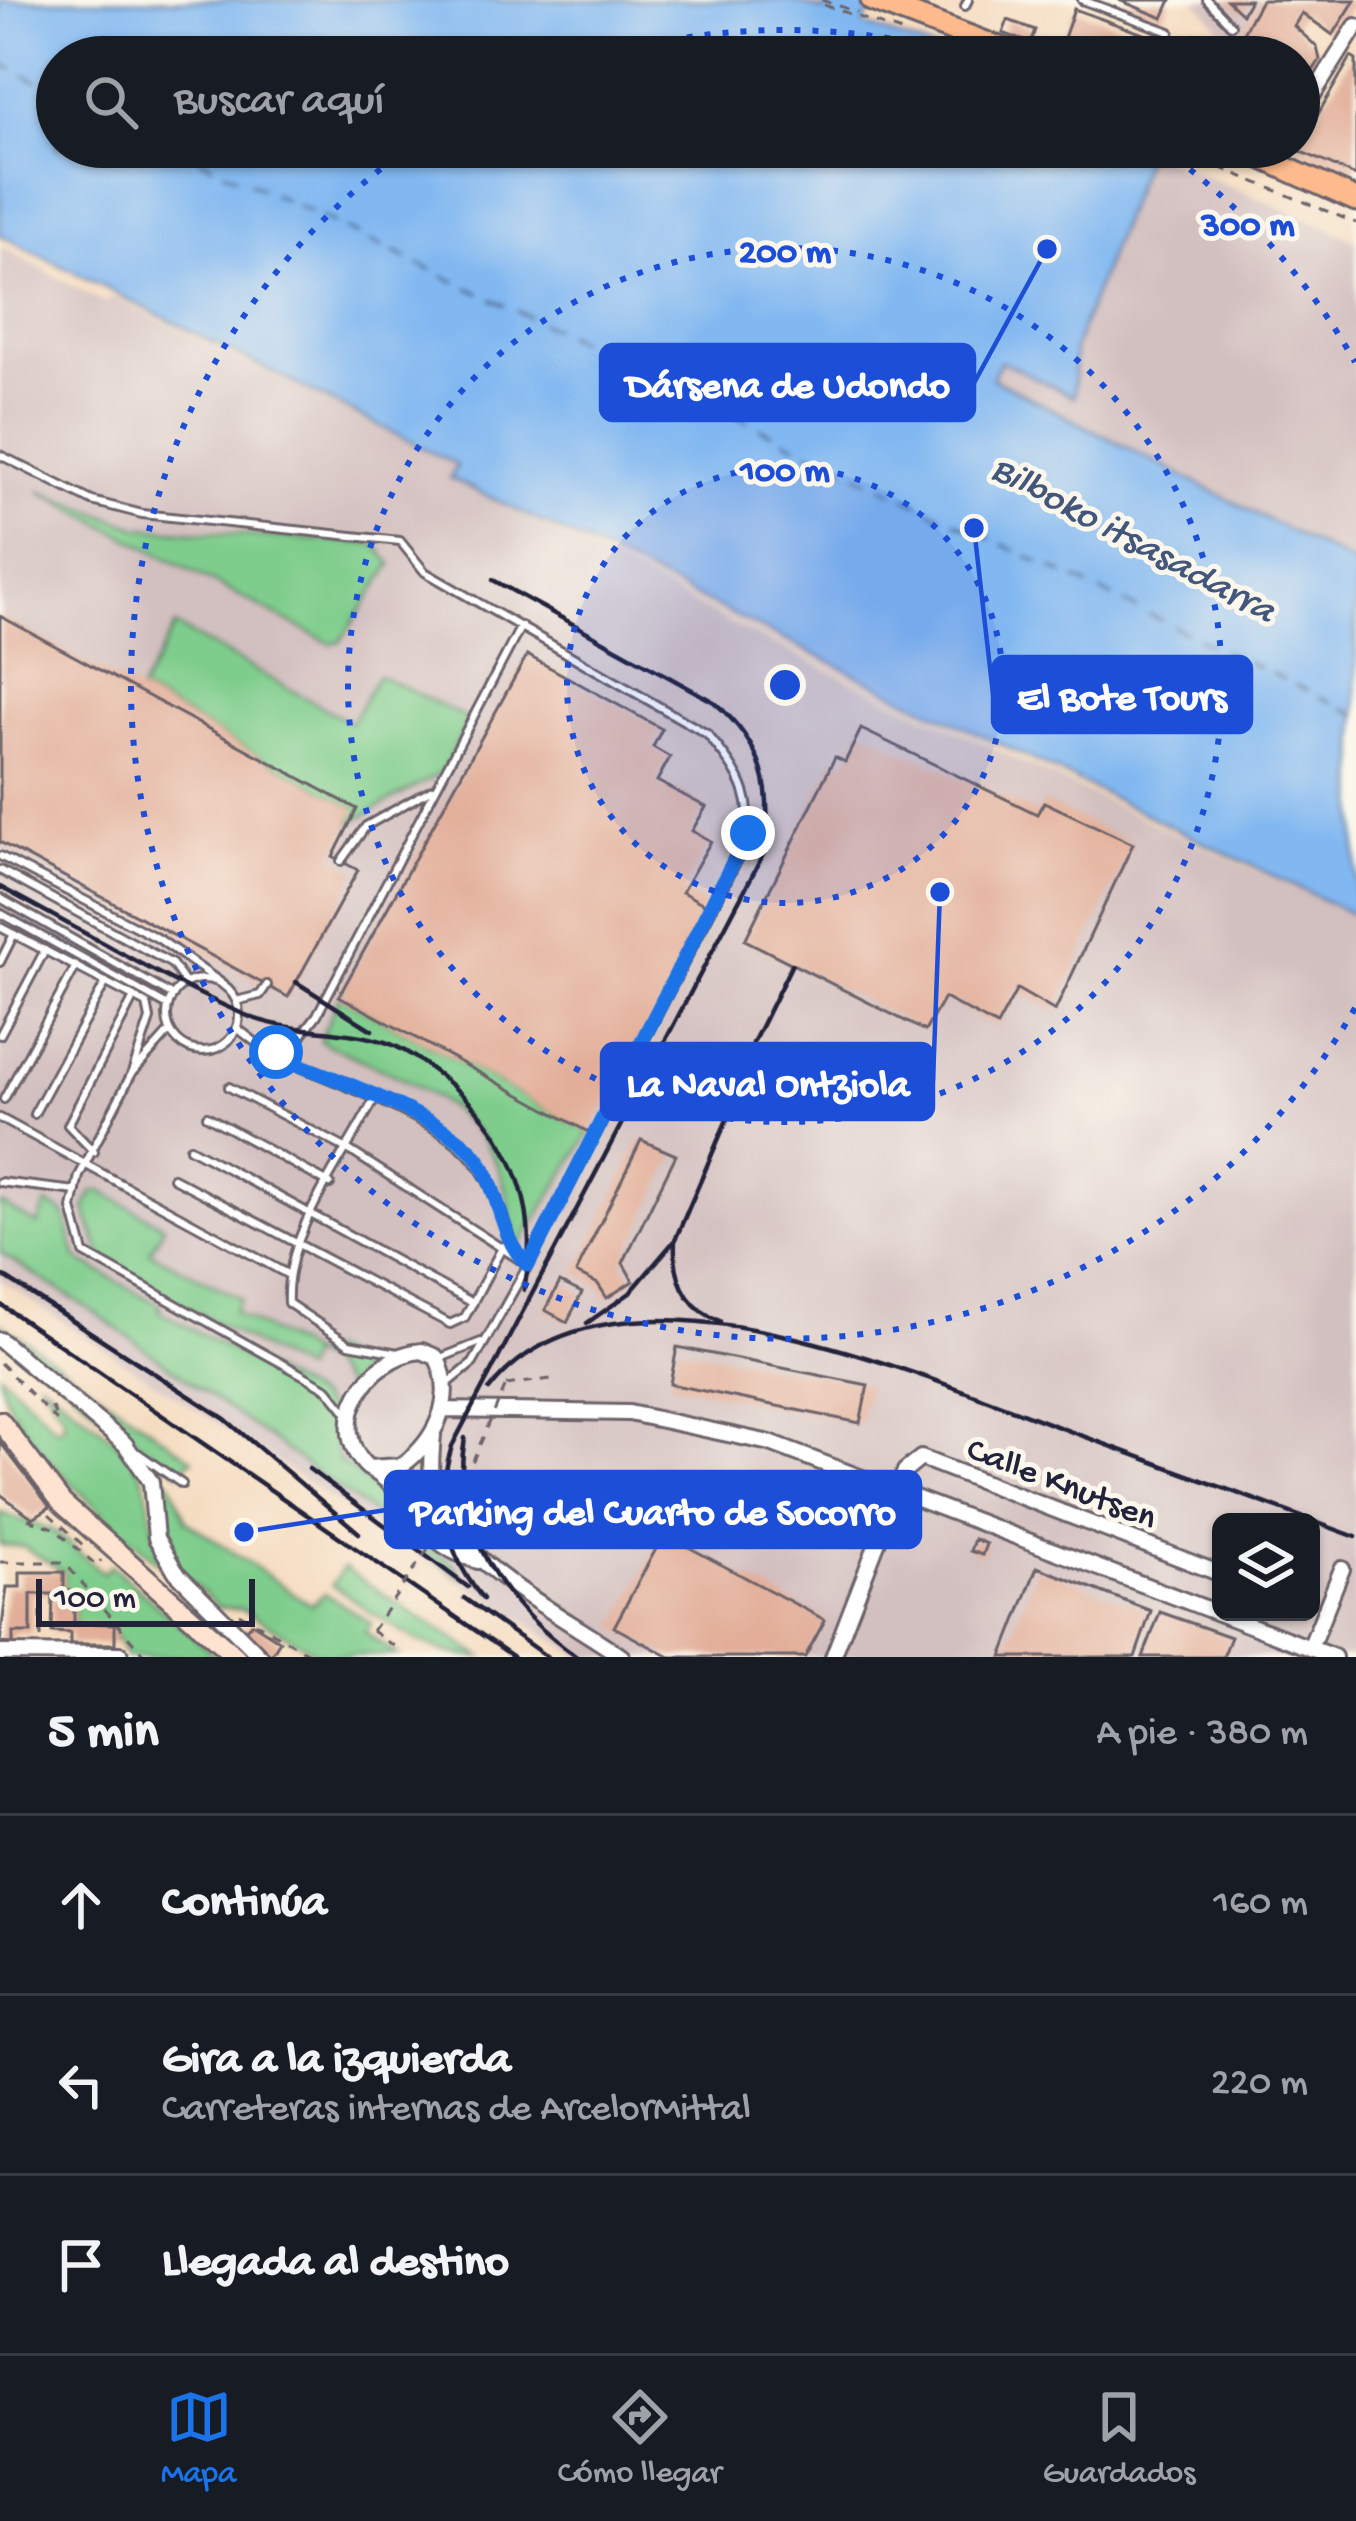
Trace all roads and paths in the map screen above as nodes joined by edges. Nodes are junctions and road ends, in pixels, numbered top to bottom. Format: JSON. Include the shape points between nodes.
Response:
{"nodes":[{"id":1,"x":1082,"y":0,"type":"edge"},
{"id":2,"x":1207,"y":0,"type":"edge"},
{"id":3,"x":824,"y":2,"type":"edge"},
{"id":4,"x":912,"y":6,"type":"edge"},
{"id":5,"x":874,"y":10,"type":"edge"},
{"id":6,"x":1231,"y":25,"type":"dead end"},
{"id":7,"x":1356,"y":26,"type":"edge"},
{"id":8,"x":977,"y":36,"type":"edge"},
{"id":9,"x":1169,"y":36,"type":"edge"},
{"id":10,"x":1320,"y":83,"type":"edge"},
{"id":11,"x":1221,"y":168,"type":"edge"},
{"id":12,"x":1301,"y":168,"type":"edge"},
{"id":13,"x":1356,"y":200,"type":"edge"},
{"id":14,"x":1356,"y":224,"type":"edge"},
{"id":15,"x":0,"y":455,"type":"edge"},
{"id":16,"x":521,"y":626,"type":"junction"},
{"id":17,"x":436,"y":788,"type":"junction"},
{"id":18,"x":0,"y":856,"type":"edge"},
{"id":19,"x":341,"y":861,"type":"dead end"},
{"id":20,"x":0,"y":870,"type":"edge"},
{"id":21,"x":0,"y":898,"type":"edge"},
{"id":22,"x":0,"y":913,"type":"edge"},
{"id":23,"x":0,"y":927,"type":"edge"},
{"id":24,"x":14,"y":934,"type":"junction"},
{"id":25,"x":45,"y":950,"type":"junction"},
{"id":26,"x":0,"y":962,"type":"edge"},
{"id":27,"x":76,"y":966,"type":"junction"},
{"id":28,"x":106,"y":982,"type":"junction"},
{"id":29,"x":220,"y":982,"type":"junction"},
{"id":30,"x":186,"y":984,"type":"junction"},
{"id":31,"x":267,"y":986,"type":"dead end"},
{"id":32,"x":173,"y":996,"type":"junction"},
{"id":33,"x":134,"y":997,"type":"junction"},
{"id":34,"x":236,"y":1001,"type":"junction"},
{"id":35,"x":168,"y":1006,"type":"junction"},
{"id":36,"x":237,"y":1028,"type":"junction"},
{"id":37,"x":171,"y":1030,"type":"junction"},
{"id":38,"x":0,"y":1035,"type":"edge"},
{"id":39,"x":272,"y":1055,"type":"junction"},
{"id":40,"x":132,"y":1072,"type":"junction"},
{"id":41,"x":230,"y":1087,"type":"dead end"},
{"id":42,"x":4,"y":1099,"type":"dead end"},
{"id":43,"x":375,"y":1099,"type":"junction"},
{"id":44,"x":34,"y":1114,"type":"dead end"},
{"id":45,"x":207,"y":1116,"type":"dead end"},
{"id":46,"x":0,"y":1118,"type":"edge"},
{"id":47,"x":190,"y":1148,"type":"dead end"},
{"id":48,"x":349,"y":1150,"type":"junction"},
{"id":49,"x":95,"y":1153,"type":"junction"},
{"id":50,"x":86,"y":1166,"type":"junction"},
{"id":51,"x":172,"y":1178,"type":"dead end"},
{"id":52,"x":0,"y":1182,"type":"edge"},
{"id":53,"x":330,"y":1184,"type":"junction"},
{"id":54,"x":76,"y":1192,"type":"junction"},
{"id":55,"x":314,"y":1213,"type":"junction"},
{"id":56,"x":503,"y":1246,"type":"junction"},
{"id":57,"x":296,"y":1247,"type":"junction"},
{"id":58,"x":514,"y":1253,"type":"junction"},
{"id":59,"x":528,"y":1265,"type":"junction"},
{"id":60,"x":286,"y":1274,"type":"junction"},
{"id":61,"x":473,"y":1303,"type":"junction"},
{"id":62,"x":0,"y":1340,"type":"edge"},
{"id":63,"x":485,"y":1340,"type":"junction"},
{"id":64,"x":401,"y":1353,"type":"junction"},
{"id":65,"x":437,"y":1359,"type":"junction"},
{"id":66,"x":0,"y":1363,"type":"edge"},
{"id":67,"x":551,"y":1379,"type":"dead end"},
{"id":68,"x":446,"y":1385,"type":"junction"},
{"id":69,"x":49,"y":1400,"type":"dead end"},
{"id":70,"x":443,"y":1410,"type":"junction"},
{"id":71,"x":351,"y":1417,"type":"junction"},
{"id":72,"x":0,"y":1421,"type":"edge"},
{"id":73,"x":433,"y":1434,"type":"junction"},
{"id":74,"x":125,"y":1444,"type":"junction"},
{"id":75,"x":368,"y":1468,"type":"junction"},
{"id":76,"x":182,"y":1484,"type":"dead end"},
{"id":77,"x":898,"y":1488,"type":"junction"},
{"id":78,"x":62,"y":1503,"type":"junction"},
{"id":79,"x":28,"y":1520,"type":"dead end"},
{"id":80,"x":0,"y":1562,"type":"edge"},
{"id":81,"x":483,"y":1562,"type":"junction"},
{"id":82,"x":1342,"y":1569,"type":"dead end"},
{"id":83,"x":1212,"y":1571,"type":"edge"},
{"id":84,"x":41,"y":1604,"type":"dead end"},
{"id":85,"x":1320,"y":1606,"type":"edge"},
{"id":86,"x":217,"y":1612,"type":"junction"},
{"id":87,"x":1318,"y":1621,"type":"edge"},
{"id":88,"x":40,"y":1649,"type":"dead end"},
{"id":89,"x":401,"y":1651,"type":"dead end"},
{"id":90,"x":0,"y":1653,"type":"edge"},
{"id":91,"x":1321,"y":1653,"type":"edge"},
{"id":92,"x":120,"y":1654,"type":"edge"},
{"id":93,"x":146,"y":1657,"type":"edge"},
{"id":94,"x":236,"y":1657,"type":"edge"},
{"id":95,"x":261,"y":1657,"type":"edge"},
{"id":96,"x":315,"y":1657,"type":"edge"},
{"id":97,"x":622,"y":1657,"type":"edge"},
{"id":98,"x":833,"y":1657,"type":"edge"}],
"edges":[{"from":1,"to":9,"type":"lane"},
{"from":2,"to":6,"type":"lane"},
{"from":3,"to":5,"type":"path"},
{"from":4,"to":5,"type":"main road"},
{"from":4,"to":8,"type":"main road"},
{"from":7,"to":10,"type":"street"},
{"from":11,"to":14,"type":"path"},
{"from":12,"to":13,"type":"main road"},
{"from":15,"to":16,"type":"lane","via":[[92,501],[142,514],[400,541],[425,572]]},
{"from":16,"to":17,"type":"lane"},
{"from":16,"to":59,"type":"lane","via":[[707,734],[739,772],[750,817],[733,871]]},
{"from":17,"to":19,"type":"lane","via":[[366,826]]},
{"from":17,"to":39,"type":"lane","via":[[317,1015],[298,1040]]},
{"from":18,"to":29,"type":"lane","via":[[158,939]]},
{"from":20,"to":30,"type":"lane","via":[[172,964]]},
{"from":21,"to":32,"type":"lane"},
{"from":22,"to":35,"type":"lane"},
{"from":23,"to":24,"type":"lane"},
{"from":24,"to":25,"type":"lane"},
{"from":24,"to":26,"type":"lane"},
{"from":25,"to":27,"type":"lane"},
{"from":25,"to":38,"type":"lane"},
{"from":27,"to":28,"type":"lane"},
{"from":27,"to":42,"type":"lane"},
{"from":28,"to":33,"type":"lane"},
{"from":28,"to":44,"type":"lane"},
{"from":29,"to":30,"type":"lane"},
{"from":29,"to":34,"type":"lane"},
{"from":30,"to":32,"type":"lane"},
{"from":31,"to":34,"type":"lane"},
{"from":32,"to":35,"type":"lane"},
{"from":33,"to":40,"type":"lane","via":[[147,1004],[150,1019]]},
{"from":33,"to":49,"type":"lane","via":[[68,1125]]},
{"from":34,"to":36,"type":"lane"},
{"from":35,"to":37,"type":"lane"},
{"from":36,"to":37,"type":"lane","via":[[229,1041],[199,1052]]},
{"from":36,"to":39,"type":"lane"},
{"from":37,"to":40,"type":"lane"},
{"from":39,"to":43,"type":"lane"},
{"from":40,"to":49,"type":"lane"},
{"from":41,"to":48,"type":"lane"},
{"from":43,"to":48,"type":"lane"},
{"from":43,"to":58,"type":"lane","via":[[472,1151]]},
{"from":45,"to":53,"type":"lane"},
{"from":46,"to":50,"type":"lane"},
{"from":47,"to":55,"type":"lane"},
{"from":48,"to":53,"type":"lane"},
{"from":48,"to":56,"type":"lane"},
{"from":49,"to":50,"type":"lane"},
{"from":50,"to":54,"type":"lane"},
{"from":50,"to":60,"type":"lane"},
{"from":51,"to":57,"type":"lane"},
{"from":52,"to":54,"type":"lane"},
{"from":53,"to":55,"type":"lane"},
{"from":54,"to":71,"type":"lane","via":[[72,1208],[84,1253],[328,1389]]},
{"from":55,"to":57,"type":"lane"},
{"from":55,"to":61,"type":"lane"},
{"from":56,"to":58,"type":"lane"},
{"from":56,"to":61,"type":"lane"},
{"from":57,"to":60,"type":"lane"},
{"from":57,"to":61,"type":"lane","via":[[450,1324]]},
{"from":58,"to":59,"type":"lane"},
{"from":59,"to":63,"type":"lane"},
{"from":60,"to":64,"type":"lane","via":[[288,1303],[350,1344]]},
{"from":62,"to":74,"type":"street"},
{"from":63,"to":65,"type":"lane"},
{"from":63,"to":68,"type":"lane"},
{"from":64,"to":65,"type":"street"},
{"from":64,"to":71,"type":"street","via":[[367,1382]]},
{"from":65,"to":68,"type":"street"},
{"from":66,"to":69,"type":"path","via":[[58,1422]]},
{"from":67,"to":89,"type":"path","bridge":true,"via":[[506,1385],[445,1525],[372,1631]]},
{"from":68,"to":70,"type":"street"},
{"from":70,"to":73,"type":"street"},
{"from":70,"to":77,"type":"street","via":[[629,1413],[770,1443]]},
{"from":71,"to":75,"type":"street","via":[[352,1453]]},
{"from":72,"to":78,"type":"street"},
{"from":73,"to":75,"type":"street","via":[[401,1466]]},
{"from":73,"to":81,"type":"street","via":[[437,1503]]},
{"from":74,"to":76,"type":"lane"},
{"from":74,"to":86,"type":"street","via":[[156,1496],[156,1538],[176,1572]]},
{"from":75,"to":81,"type":"street","via":[[428,1534],[456,1555]]},
{"from":77,"to":83,"type":"street","name":"Calle Knutsen","via":[[908,1464],[921,1458]]},
{"from":77,"to":91,"type":"street"},
{"from":77,"to":98,"type":"street"},
{"from":78,"to":79,"type":"path","via":[[48,1516],[103,1562],[97,1566],[54,1528]]},
{"from":78,"to":94,"type":"street"},
{"from":80,"to":93,"type":"path","via":[[64,1562]]},
{"from":81,"to":97,"type":"street"},
{"from":82,"to":85,"type":"street"},
{"from":84,"to":88,"type":"path"},
{"from":86,"to":95,"type":"street"},
{"from":86,"to":96,"type":"path","via":[[239,1613]]},
{"from":87,"to":91,"type":"street"},
{"from":90,"to":92,"type":"street"}]}
